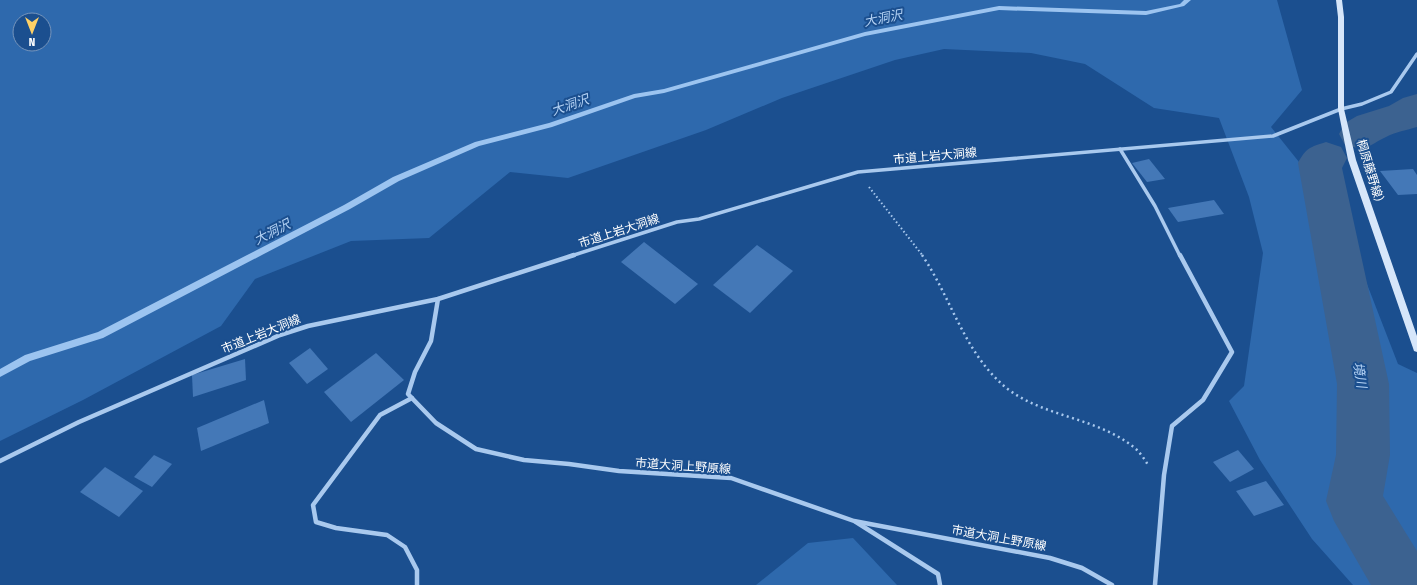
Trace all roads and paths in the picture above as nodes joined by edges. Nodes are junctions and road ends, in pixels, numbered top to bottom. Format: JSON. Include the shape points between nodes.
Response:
{"nodes":[{"id":1,"x":1339,"y":0,"type":"edge"},
{"id":2,"x":1417,"y":54,"type":"edge"},
{"id":3,"x":1341,"y":109,"type":"junction"},
{"id":4,"x":1120,"y":150,"type":"junction"},
{"id":5,"x":858,"y":172,"type":"junction"},
{"id":6,"x":438,"y":298,"type":"junction"},
{"id":7,"x":1417,"y":348,"type":"edge"},
{"id":8,"x":412,"y":398,"type":"junction"},
{"id":9,"x":0,"y":461,"type":"edge"},
{"id":10,"x":1150,"y":469,"type":"dead end"},
{"id":11,"x":854,"y":521,"type":"junction"},
{"id":12,"x":417,"y":585,"type":"edge"},
{"id":13,"x":940,"y":585,"type":"edge"},
{"id":14,"x":1112,"y":585,"type":"edge"},
{"id":15,"x":1155,"y":585,"type":"edge"}],
"edges":[{"from":1,"to":3,"type":"main road","name":"棡原藤野線）"},
{"from":2,"to":3,"type":"street","name":"市道上岩大洞線","via":[[1391,92],[1362,104]]},
{"from":3,"to":4,"type":"street","name":"市道上岩大洞線","via":[[1273,136]]},
{"from":3,"to":7,"type":"main road","name":"棡原藤野線）","via":[[1352,160]]},
{"from":4,"to":5,"type":"street","name":"市道上岩大洞線"},
{"from":4,"to":15,"type":"street","via":[[1155,206],[1232,352],[1202,400],[1172,426],[1164,475]]},
{"from":5,"to":6,"type":"street","name":"市道上岩大洞線","via":[[699,219],[677,222]]},
{"from":5,"to":10,"type":"path","via":[[919,251],[966,337],[997,379],[1020,398],[1115,436],[1141,454]]},
{"from":6,"to":8,"type":"street","via":[[431,341],[415,372],[408,394]]},
{"from":6,"to":9,"type":"street","name":"市道上岩大洞線","via":[[308,326],[280,335],[79,422]]},
{"from":8,"to":11,"type":"street","name":"市道大洞上野原線","via":[[436,423],[476,449],[524,460],[619,471],[731,478]]},
{"from":8,"to":12,"type":"street","via":[[380,415],[313,505],[316,522],[336,528],[386,535],[406,547],[417,570]]},
{"from":11,"to":13,"type":"street","via":[[938,574]]},
{"from":11,"to":14,"type":"street","name":"市道大洞上野原線","via":[[1050,558],[1094,574]]}]}
